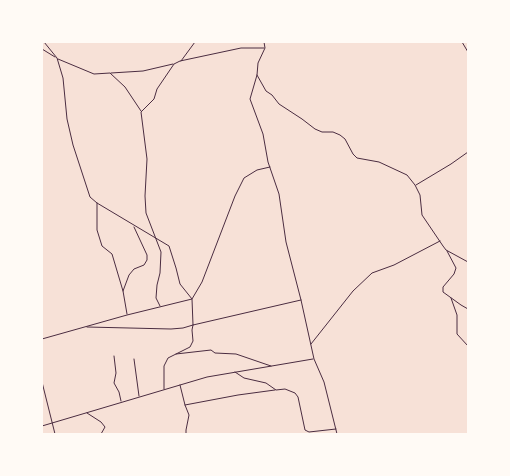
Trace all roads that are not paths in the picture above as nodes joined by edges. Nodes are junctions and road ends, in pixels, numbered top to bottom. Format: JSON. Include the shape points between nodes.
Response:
{"nodes":[{"id":1,"x":44,"y":42,"type":"edge"},
{"id":2,"x":195,"y":42,"type":"edge"},
{"id":3,"x":264,"y":42,"type":"edge"},
{"id":4,"x":462,"y":42,"type":"edge"},
{"id":5,"x":265,"y":48,"type":"junction"},
{"id":6,"x":42,"y":49,"type":"edge"},
{"id":7,"x":468,"y":52,"type":"edge"},
{"id":8,"x":57,"y":58,"type":"junction"},
{"id":9,"x":180,"y":61,"type":"junction"},
{"id":10,"x":174,"y":64,"type":"junction"},
{"id":11,"x":110,"y":73,"type":"junction"},
{"id":12,"x":257,"y":75,"type":"junction"},
{"id":13,"x":141,"y":112,"type":"junction"},
{"id":14,"x":468,"y":152,"type":"edge"},
{"id":15,"x":270,"y":167,"type":"junction"},
{"id":16,"x":415,"y":185,"type":"junction"},
{"id":17,"x":97,"y":203,"type":"junction"},
{"id":18,"x":133,"y":226,"type":"junction"},
{"id":19,"x":157,"y":239,"type":"junction"},
{"id":20,"x":440,"y":241,"type":"junction"},
{"id":21,"x":446,"y":250,"type":"junction"},
{"id":22,"x":468,"y":262,"type":"edge"},
{"id":23,"x":123,"y":291,"type":"junction"},
{"id":24,"x":451,"y":297,"type":"junction"},
{"id":25,"x":192,"y":299,"type":"junction"},
{"id":26,"x":301,"y":300,"type":"junction"},
{"id":27,"x":160,"y":306,"type":"junction"},
{"id":28,"x":468,"y":309,"type":"edge"},
{"id":29,"x":127,"y":315,"type":"junction"},
{"id":30,"x":193,"y":325,"type":"junction"},
{"id":31,"x":84,"y":327,"type":"junction"},
{"id":32,"x":42,"y":339,"type":"edge"},
{"id":33,"x":311,"y":344,"type":"junction"},
{"id":34,"x":468,"y":346,"type":"edge"},
{"id":35,"x":176,"y":354,"type":"junction"},
{"id":36,"x":114,"y":356,"type":"dead end"},
{"id":37,"x":134,"y":359,"type":"dead end"},
{"id":38,"x":314,"y":359,"type":"junction"},
{"id":39,"x":271,"y":366,"type":"junction"},
{"id":40,"x":234,"y":371,"type":"junction"},
{"id":41,"x":42,"y":382,"type":"edge"},
{"id":42,"x":180,"y":384,"type":"junction"},
{"id":43,"x":164,"y":389,"type":"junction"},
{"id":44,"x":276,"y":390,"type":"junction"},
{"id":45,"x":139,"y":397,"type":"junction"},
{"id":46,"x":121,"y":402,"type":"junction"},
{"id":47,"x":185,"y":405,"type":"junction"},
{"id":48,"x":87,"y":412,"type":"junction"},
{"id":49,"x":52,"y":423,"type":"junction"},
{"id":50,"x":42,"y":426,"type":"edge"},
{"id":51,"x":336,"y":428,"type":"junction"},
{"id":52,"x":55,"y":434,"type":"edge"},
{"id":53,"x":101,"y":434,"type":"edge"},
{"id":54,"x":186,"y":434,"type":"edge"},
{"id":55,"x":337,"y":434,"type":"edge"}],
"edges":[{"from":1,"to":8,"type":"street"},
{"from":2,"to":9,"type":"street"},
{"from":3,"to":5,"type":"street"},
{"from":4,"to":7,"type":"street"},
{"from":5,"to":9,"type":"street","via":[[241,48]]},
{"from":5,"to":12,"type":"street","via":[[258,64]]},
{"from":6,"to":8,"type":"street"},
{"from":8,"to":11,"type":"street","via":[[94,74]]},
{"from":8,"to":17,"type":"street","via":[[63,78],[67,119],[73,145],[90,197]]},
{"from":9,"to":10,"type":"street"},
{"from":10,"to":11,"type":"street","via":[[143,71]]},
{"from":10,"to":13,"type":"street","via":[[157,89],[154,99]]},
{"from":11,"to":13,"type":"street","via":[[125,87]]},
{"from":12,"to":15,"type":"street","via":[[250,99],[263,134]]},
{"from":12,"to":16,"type":"street","via":[[266,91],[279,104],[315,130],[340,135],[357,158],[386,165],[407,175]]},
{"from":13,"to":19,"type":"street","via":[[147,159],[146,213]]},
{"from":14,"to":16,"type":"street"},
{"from":15,"to":25,"type":"street","via":[[257,170],[244,178],[202,282]]},
{"from":15,"to":26,"type":"street","via":[[279,194],[286,242]]},
{"from":16,"to":20,"type":"street","via":[[420,195],[422,215]]},
{"from":17,"to":18,"type":"street"},
{"from":17,"to":23,"type":"street","via":[[97,230],[102,246],[112,254]]},
{"from":18,"to":19,"type":"street"},
{"from":18,"to":23,"type":"street","via":[[147,260],[129,275]]},
{"from":19,"to":25,"type":"street","via":[[169,246],[180,284]]},
{"from":19,"to":27,"type":"street","via":[[161,259],[156,298]]},
{"from":20,"to":21,"type":"street"},
{"from":20,"to":33,"type":"street","via":[[394,265],[372,273],[353,291]]},
{"from":21,"to":22,"type":"street"},
{"from":21,"to":24,"type":"street","via":[[456,268],[443,286],[443,292]]},
{"from":23,"to":29,"type":"street"},
{"from":24,"to":28,"type":"street"},
{"from":24,"to":34,"type":"street","via":[[457,314],[457,334]]},
{"from":25,"to":27,"type":"street"},
{"from":25,"to":30,"type":"street"},
{"from":26,"to":30,"type":"street"},
{"from":26,"to":33,"type":"street"},
{"from":27,"to":29,"type":"street"},
{"from":29,"to":31,"type":"street"},
{"from":30,"to":31,"type":"street","via":[[171,329]]},
{"from":30,"to":35,"type":"street","via":[[193,341],[190,347]]},
{"from":31,"to":32,"type":"street"},
{"from":33,"to":38,"type":"street"},
{"from":35,"to":39,"type":"street","via":[[211,350],[215,353],[236,354]]},
{"from":35,"to":43,"type":"street","via":[[168,358],[164,366]]},
{"from":36,"to":46,"type":"street","via":[[114,383]]},
{"from":37,"to":45,"type":"street"},
{"from":38,"to":39,"type":"street"},
{"from":38,"to":51,"type":"street","via":[[324,382]]},
{"from":39,"to":40,"type":"street"},
{"from":40,"to":42,"type":"street"},
{"from":40,"to":44,"type":"street","via":[[244,378],[266,383]]},
{"from":41,"to":49,"type":"street"},
{"from":42,"to":43,"type":"street"},
{"from":42,"to":47,"type":"street"},
{"from":43,"to":45,"type":"street"},
{"from":44,"to":47,"type":"street"},
{"from":44,"to":51,"type":"street","via":[[285,389],[298,397],[305,430],[309,432]]},
{"from":45,"to":46,"type":"street"},
{"from":46,"to":48,"type":"street"},
{"from":47,"to":54,"type":"street","via":[[190,415]]},
{"from":48,"to":49,"type":"street"},
{"from":48,"to":53,"type":"street","via":[[106,427]]},
{"from":49,"to":50,"type":"street"},
{"from":49,"to":52,"type":"street"},
{"from":51,"to":55,"type":"street"}]}
